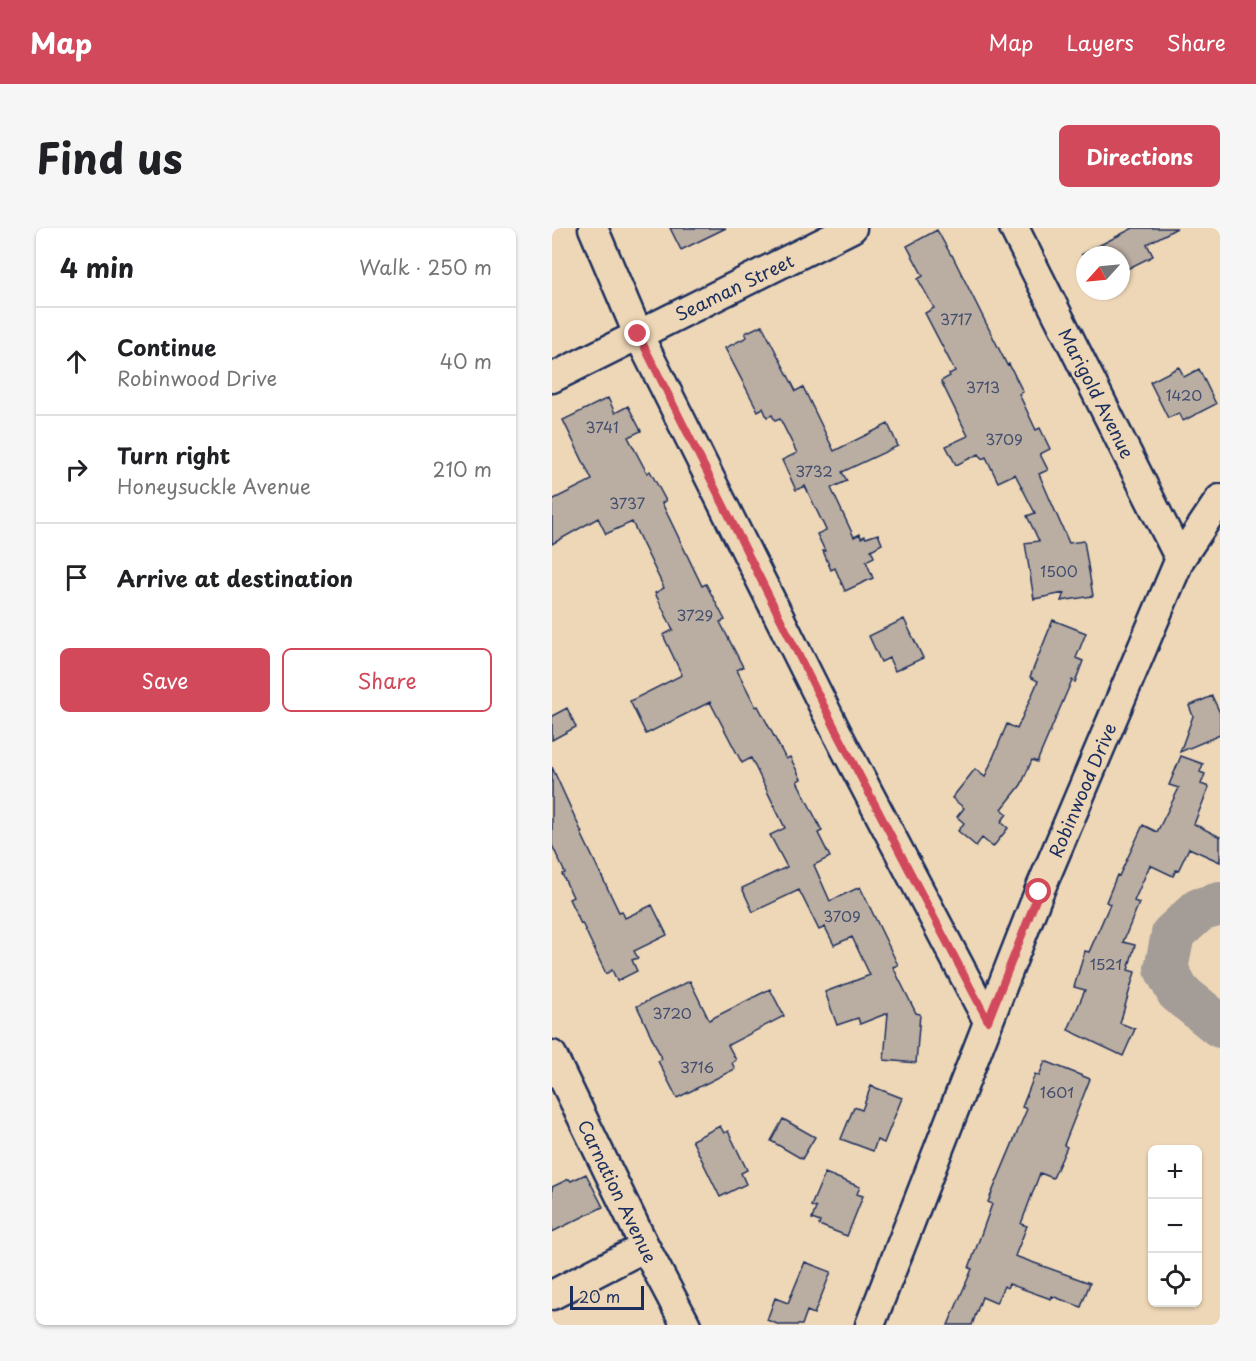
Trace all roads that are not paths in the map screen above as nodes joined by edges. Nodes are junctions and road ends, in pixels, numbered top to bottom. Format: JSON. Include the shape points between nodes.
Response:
{"nodes":[{"id":1,"x":593,"y":228,"type":"edge"},
{"id":2,"x":852,"y":228,"type":"edge"},
{"id":3,"x":1014,"y":228,"type":"edge"},
{"id":4,"x":638,"y":334,"type":"junction"},
{"id":5,"x":552,"y":378,"type":"edge"},
{"id":6,"x":1220,"y":499,"type":"edge"},
{"id":7,"x":1180,"y":559,"type":"junction"},
{"id":8,"x":988,"y":1021,"type":"junction"},
{"id":9,"x":552,"y":1055,"type":"edge"},
{"id":10,"x":645,"y":1247,"type":"junction"},
{"id":11,"x":552,"y":1295,"type":"edge"},
{"id":12,"x":686,"y":1325,"type":"edge"},
{"id":13,"x":870,"y":1325,"type":"edge"}],
"edges":[{"from":1,"to":4,"type":"street"},
{"from":2,"to":4,"type":"street","name":"Seaman Street"},
{"from":3,"to":7,"type":"street","name":"Marigold Avenue"},
{"from":4,"to":5,"type":"street","name":"Seaman Street"},
{"from":4,"to":8,"type":"street","via":[[836,730]]},
{"from":6,"to":7,"type":"street","name":"Robinwood Drive"},
{"from":7,"to":8,"type":"street","name":"Robinwood Drive"},
{"from":8,"to":13,"type":"street","name":"Robinwood Drive"},
{"from":9,"to":10,"type":"street","name":"Carnation Avenue"},
{"from":10,"to":11,"type":"street"},
{"from":10,"to":12,"type":"street","name":"Carnation Avenue"}]}
